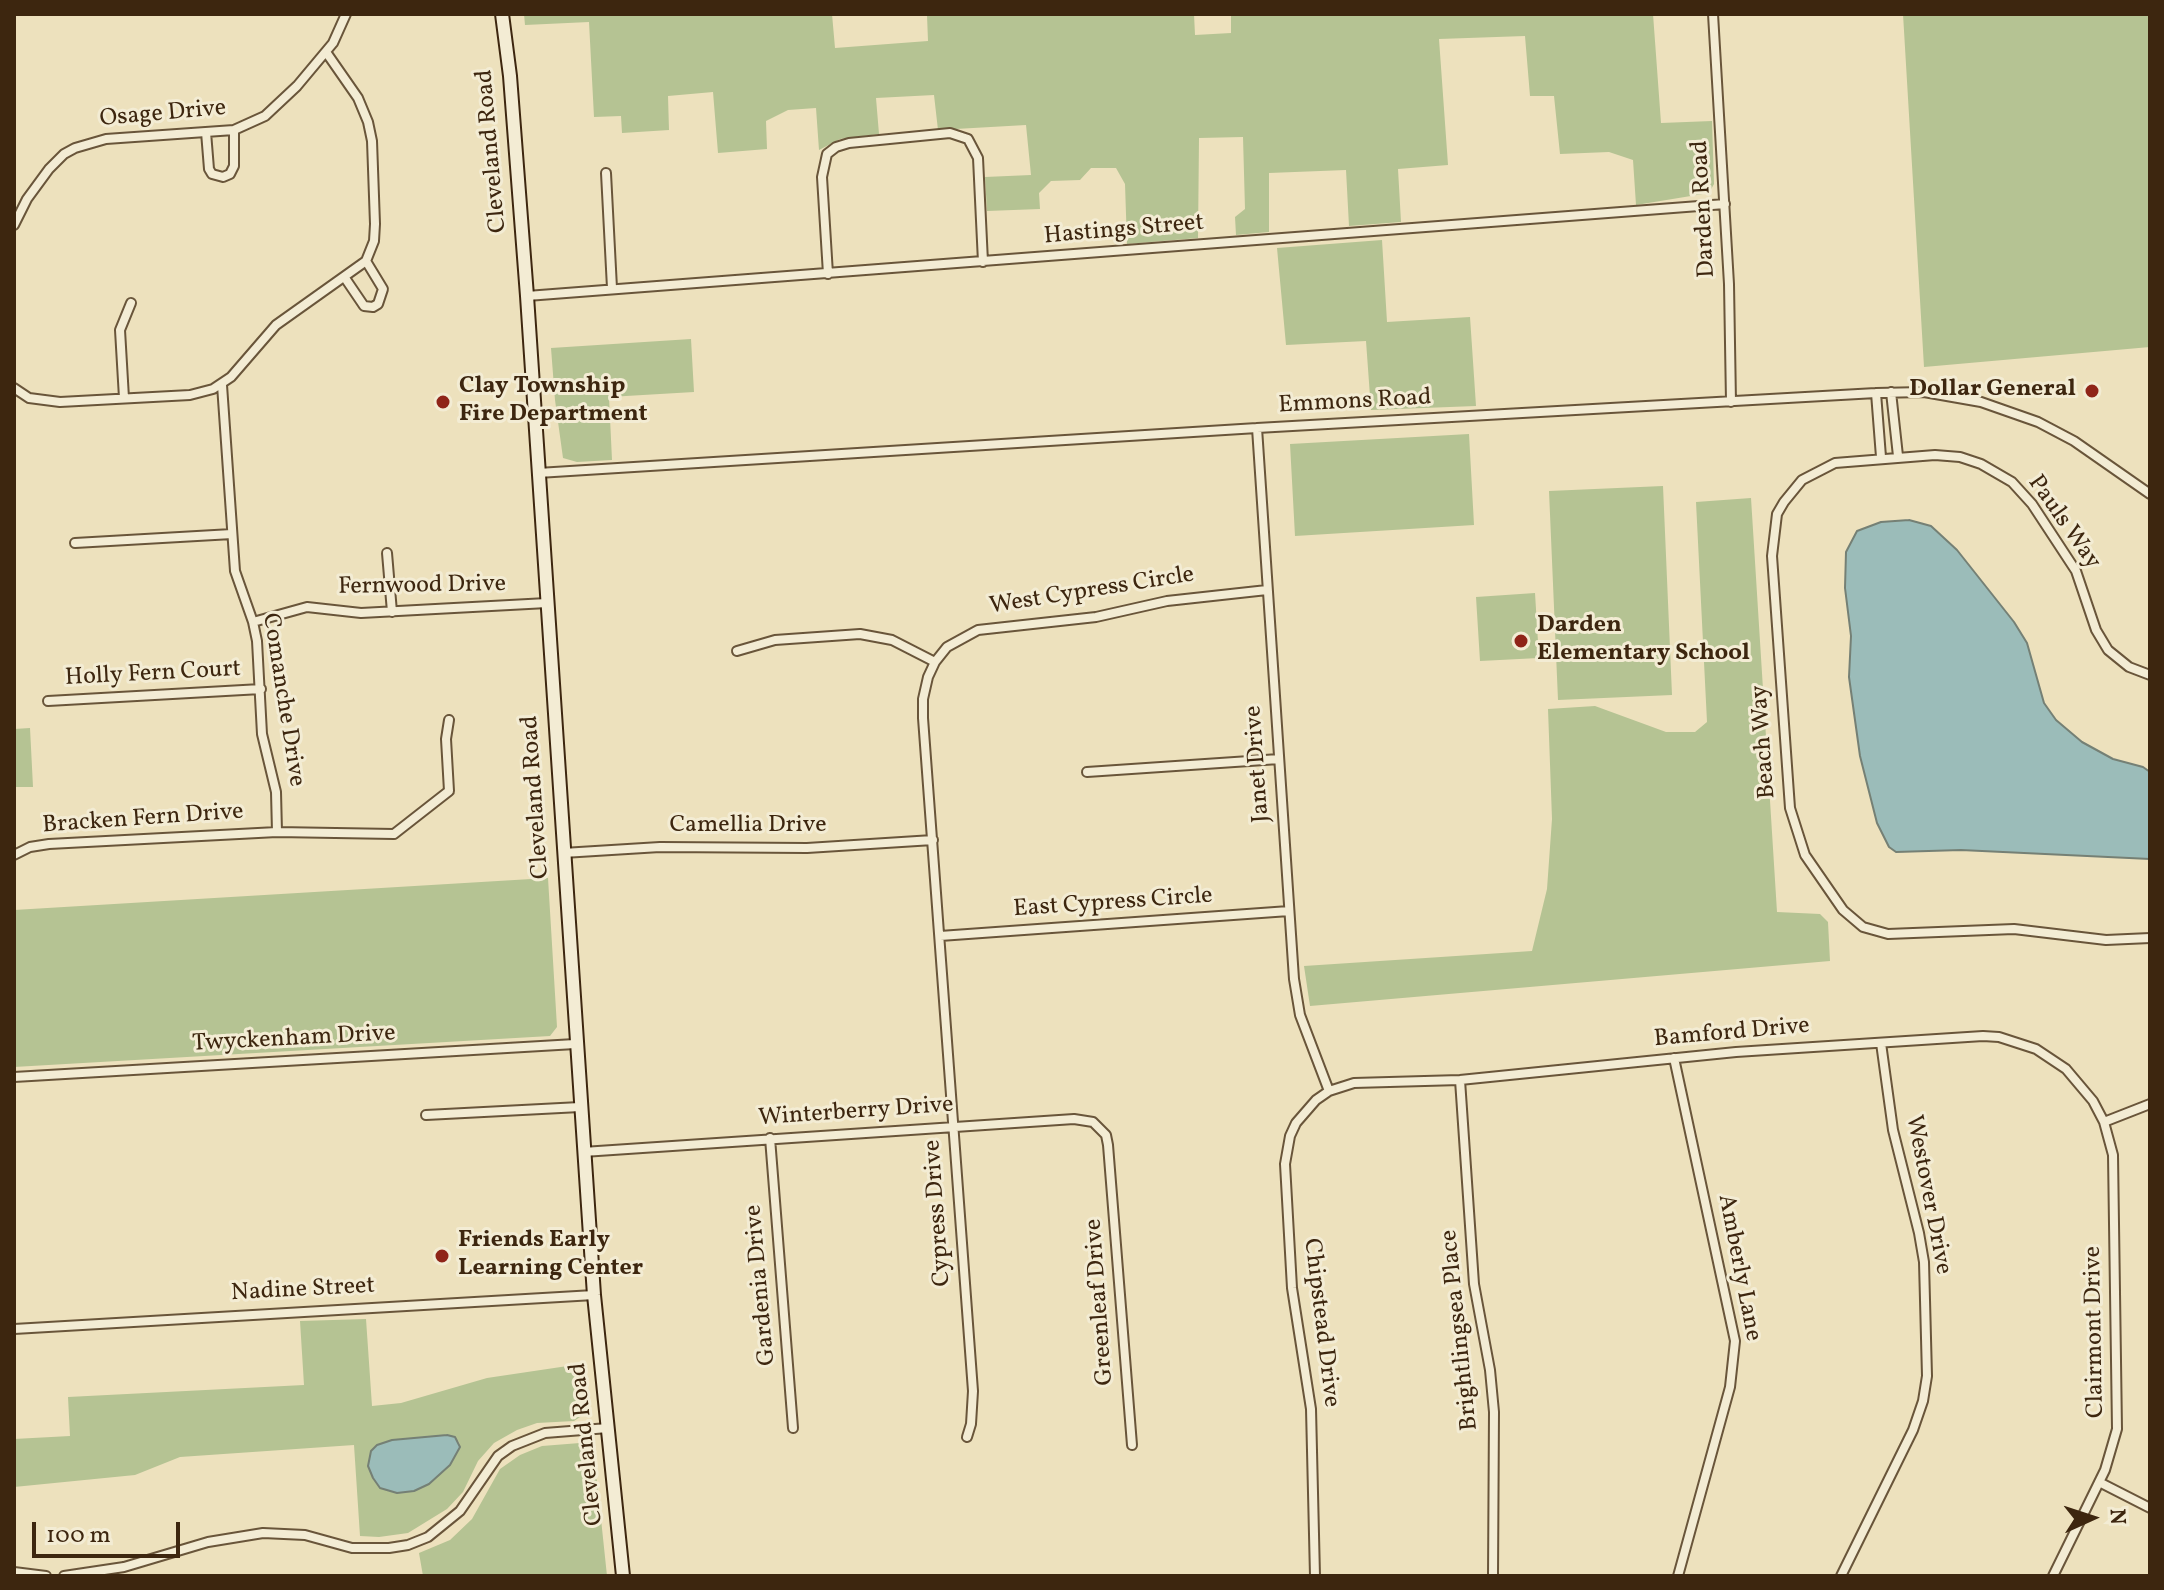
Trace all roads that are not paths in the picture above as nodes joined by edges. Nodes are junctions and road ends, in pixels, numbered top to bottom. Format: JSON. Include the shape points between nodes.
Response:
{"nodes":[{"id":1,"x":346,"y":14,"type":"edge"},
{"id":2,"x":502,"y":14,"type":"edge"},
{"id":3,"x":1713,"y":14,"type":"edge"},
{"id":4,"x":326,"y":52,"type":"junction"},
{"id":5,"x":234,"y":130,"type":"junction"},
{"id":6,"x":206,"y":132,"type":"junction"},
{"id":7,"x":606,"y":173,"type":"dead end"},
{"id":8,"x":1725,"y":204,"type":"junction"},
{"id":9,"x":14,"y":225,"type":"edge"},
{"id":10,"x":366,"y":261,"type":"junction"},
{"id":11,"x":983,"y":262,"type":"junction"},
{"id":12,"x":828,"y":274,"type":"junction"},
{"id":13,"x":345,"y":278,"type":"junction"},
{"id":14,"x":612,"y":288,"type":"junction"},
{"id":15,"x":527,"y":296,"type":"junction"},
{"id":16,"x":131,"y":303,"type":"dead end"},
{"id":17,"x":222,"y":385,"type":"junction"},
{"id":18,"x":14,"y":388,"type":"edge"},
{"id":19,"x":1891,"y":392,"type":"junction"},
{"id":20,"x":1876,"y":393,"type":"junction"},
{"id":21,"x":124,"y":398,"type":"junction"},
{"id":22,"x":1731,"y":402,"type":"junction"},
{"id":23,"x":1257,"y":428,"type":"junction"},
{"id":24,"x":1898,"y":456,"type":"junction"},
{"id":25,"x":1881,"y":457,"type":"junction"},
{"id":26,"x":538,"y":473,"type":"junction"},
{"id":27,"x":2150,"y":494,"type":"edge"},
{"id":28,"x":232,"y":534,"type":"junction"},
{"id":29,"x":75,"y":543,"type":"dead end"},
{"id":30,"x":387,"y":553,"type":"dead end"},
{"id":31,"x":1267,"y":590,"type":"junction"},
{"id":32,"x":547,"y":603,"type":"junction"},
{"id":33,"x":392,"y":612,"type":"junction"},
{"id":34,"x":253,"y":622,"type":"junction"},
{"id":35,"x":737,"y":651,"type":"dead end"},
{"id":36,"x":935,"y":662,"type":"junction"},
{"id":37,"x":2150,"y":675,"type":"edge"},
{"id":38,"x":261,"y":689,"type":"junction"},
{"id":39,"x":48,"y":701,"type":"dead end"},
{"id":40,"x":449,"y":720,"type":"dead end"},
{"id":41,"x":1279,"y":759,"type":"junction"},
{"id":42,"x":1087,"y":772,"type":"dead end"},
{"id":43,"x":277,"y":832,"type":"junction"},
{"id":44,"x":933,"y":840,"type":"junction"},
{"id":45,"x":563,"y":853,"type":"junction"},
{"id":46,"x":14,"y":855,"type":"edge"},
{"id":47,"x":1289,"y":911,"type":"junction"},
{"id":48,"x":940,"y":936,"type":"junction"},
{"id":49,"x":2150,"y":938,"type":"edge"},
{"id":50,"x":1881,"y":1043,"type":"junction"},
{"id":51,"x":575,"y":1044,"type":"junction"},
{"id":52,"x":1674,"y":1058,"type":"junction"},
{"id":53,"x":14,"y":1077,"type":"edge"},
{"id":54,"x":1460,"y":1080,"type":"junction"},
{"id":55,"x":1329,"y":1091,"type":"junction"},
{"id":56,"x":2150,"y":1104,"type":"edge"},
{"id":57,"x":580,"y":1107,"type":"junction"},
{"id":58,"x":426,"y":1115,"type":"dead end"},
{"id":59,"x":2104,"y":1122,"type":"junction"},
{"id":60,"x":953,"y":1127,"type":"junction"},
{"id":61,"x":770,"y":1138,"type":"junction"},
{"id":62,"x":583,"y":1152,"type":"junction"},
{"id":63,"x":1110,"y":1155,"type":"joint"},
{"id":64,"x":594,"y":1295,"type":"junction"},
{"id":65,"x":14,"y":1329,"type":"edge"},
{"id":66,"x":608,"y":1428,"type":"junction"},
{"id":67,"x":793,"y":1428,"type":"dead end"},
{"id":68,"x":967,"y":1437,"type":"dead end"},
{"id":69,"x":1132,"y":1445,"type":"dead end"},
{"id":70,"x":2099,"y":1482,"type":"junction"},
{"id":71,"x":2150,"y":1508,"type":"edge"},
{"id":72,"x":14,"y":1572,"type":"edge"},
{"id":73,"x":46,"y":1576,"type":"edge"},
{"id":74,"x":64,"y":1576,"type":"edge"},
{"id":75,"x":623,"y":1576,"type":"edge"},
{"id":76,"x":1315,"y":1576,"type":"edge"},
{"id":77,"x":1493,"y":1576,"type":"edge"},
{"id":78,"x":1678,"y":1576,"type":"edge"},
{"id":79,"x":1841,"y":1576,"type":"edge"},
{"id":80,"x":2053,"y":1576,"type":"edge"}],
"edges":[{"from":1,"to":4,"type":"street","name":"Osage Drive"},
{"from":2,"to":15,"type":"main road","name":"Cleveland Road"},
{"from":3,"to":8,"type":"street","name":"Darden Road"},
{"from":4,"to":5,"type":"street","name":"Osage Drive","via":[[275,108]]},
{"from":4,"to":10,"type":"street","via":[[358,98],[372,141],[375,224]]},
{"from":5,"to":6,"type":"street","name":"Osage Drive"},
{"from":5,"to":6,"type":"street","via":[[234,166],[223,177],[209,169]]},
{"from":6,"to":9,"type":"street","name":"Osage Drive","via":[[106,139],[75,148],[49,169]]},
{"from":7,"to":14,"type":"street"},
{"from":8,"to":11,"type":"street","name":"Hastings Street"},
{"from":8,"to":22,"type":"street","name":"Darden Road"},
{"from":10,"to":13,"type":"street"},
{"from":10,"to":13,"type":"street","via":[[383,289],[378,304],[364,306]]},
{"from":11,"to":12,"type":"street","name":"Hastings Street"},
{"from":11,"to":12,"type":"street","via":[[979,168],[972,144],[964,135],[950,133],[849,143],[827,154],[822,177]]},
{"from":12,"to":14,"type":"street","name":"Hastings Street"},
{"from":13,"to":17,"type":"street","via":[[276,325]]},
{"from":14,"to":15,"type":"street","name":"Hastings Street"},
{"from":15,"to":26,"type":"main road","name":"Cleveland Road"},
{"from":16,"to":21,"type":"street","via":[[120,330]]},
{"from":17,"to":21,"type":"street","via":[[190,395]]},
{"from":17,"to":28,"type":"street","name":"Comanche Drive"},
{"from":18,"to":21,"type":"street","via":[[47,402]]},
{"from":19,"to":20,"type":"street","name":"Emmons Road"},
{"from":19,"to":24,"type":"street"},
{"from":19,"to":27,"type":"street","name":"Emmons Road","via":[[1956,396],[2015,412],[2074,441]]},
{"from":20,"to":22,"type":"street","name":"Emmons Road"},
{"from":20,"to":25,"type":"street"},
{"from":22,"to":23,"type":"street","name":"Emmons Road"},
{"from":23,"to":26,"type":"street","name":"Emmons Road"},
{"from":23,"to":31,"type":"street","name":"Janet Drive"},
{"from":24,"to":25,"type":"street","name":"Beach Way"},
{"from":24,"to":37,"type":"street","name":"Pauls Way","via":[[1960,457],[2012,482],[2076,571],[2101,639],[2118,659]]},
{"from":25,"to":49,"type":"street","name":"Beach Way","via":[[1835,463],[1802,480],[1777,514],[1772,539],[1790,808],[1805,855],[1843,910],[1858,924],[1888,934],[2014,929],[2106,940]]},
{"from":26,"to":32,"type":"main road","name":"Cleveland Road"},
{"from":28,"to":29,"type":"street"},
{"from":28,"to":34,"type":"street","name":"Comanche Drive","via":[[235,571]]},
{"from":30,"to":33,"type":"street"},
{"from":31,"to":36,"type":"street","name":"West Cypress Circle","via":[[993,627],[955,641]]},
{"from":31,"to":41,"type":"street","name":"Janet Drive"},
{"from":32,"to":33,"type":"street","name":"Fernwood Drive"},
{"from":32,"to":45,"type":"main road","name":"Cleveland Road"},
{"from":33,"to":34,"type":"street","name":"Fernwood Drive","via":[[307,607]]},
{"from":34,"to":38,"type":"street","name":"Comanche Drive"},
{"from":35,"to":36,"type":"street","via":[[775,640],[860,634],[892,640]]},
{"from":36,"to":44,"type":"street","name":"Cypress Drive","via":[[923,708]]},
{"from":38,"to":39,"type":"street","name":"Holly Fern Court"},
{"from":38,"to":43,"type":"street","name":"Comanche Drive","via":[[262,734],[276,792]]},
{"from":40,"to":43,"type":"street","name":"Bracken Fern Drive","via":[[449,791],[394,834]]},
{"from":41,"to":42,"type":"street"},
{"from":41,"to":47,"type":"street","name":"Janet Drive"},
{"from":43,"to":46,"type":"street","name":"Bracken Fern Drive","via":[[49,844]]},
{"from":44,"to":45,"type":"street","name":"Camellia Drive"},
{"from":44,"to":48,"type":"street","name":"Cypress Drive"},
{"from":45,"to":51,"type":"main road","name":"Cleveland Road"},
{"from":47,"to":48,"type":"street","name":"East Cypress Circle"},
{"from":47,"to":55,"type":"street","name":"Janet Drive","via":[[1300,1015]]},
{"from":48,"to":60,"type":"street","name":"Cypress Drive"},
{"from":50,"to":52,"type":"street","name":"Bamford Drive"},
{"from":50,"to":59,"type":"street","name":"Bamford Drive","via":[[1983,1036],[2017,1042],[2066,1069]]},
{"from":50,"to":79,"type":"street","name":"Westover Drive","via":[[1893,1130],[1924,1262],[1927,1376],[1913,1430]]},
{"from":51,"to":53,"type":"street","name":"Twyckenham Drive"},
{"from":51,"to":57,"type":"main road","name":"Cleveland Road"},
{"from":52,"to":54,"type":"street","name":"Bamford Drive"},
{"from":52,"to":78,"type":"street","name":"Amberly Lane","via":[[1735,1341],[1730,1387]]},
{"from":54,"to":55,"type":"street","name":"Bamford Drive","via":[[1354,1083]]},
{"from":54,"to":77,"type":"street","name":"Brightlingsea Place","via":[[1474,1284],[1494,1412]]},
{"from":55,"to":76,"type":"street","name":"Chipstead Drive","via":[[1296,1123],[1285,1164],[1293,1302],[1311,1409]]},
{"from":56,"to":59,"type":"street"},
{"from":57,"to":58,"type":"street"},
{"from":57,"to":62,"type":"main road","name":"Cleveland Road"},
{"from":59,"to":70,"type":"street","name":"Clairmont Drive","via":[[2113,1155],[2118,1405],[2111,1454]]},
{"from":60,"to":61,"type":"street","name":"Winterberry Drive"},
{"from":60,"to":63,"type":"street","name":"Winterberry Drive","via":[[1084,1120],[1101,1128]]},
{"from":60,"to":68,"type":"street","name":"Cypress Drive","via":[[973,1391]]},
{"from":61,"to":62,"type":"street","name":"Winterberry Drive"},
{"from":61,"to":67,"type":"street","name":"Gardenia Drive"},
{"from":62,"to":64,"type":"main road","name":"Cleveland Road"},
{"from":63,"to":69,"type":"street","name":"Greenleaf Drive"},
{"from":64,"to":65,"type":"street","name":"Nadine Street"},
{"from":64,"to":66,"type":"main road","name":"Cleveland Road"},
{"from":66,"to":74,"type":"street","via":[[545,1433],[512,1446],[498,1456],[460,1511],[428,1537],[408,1545],[352,1548],[305,1535],[263,1533]]},
{"from":66,"to":75,"type":"main road","name":"Cleveland Road"},
{"from":70,"to":71,"type":"street"},
{"from":70,"to":80,"type":"street","name":"Clairmont Drive"},
{"from":72,"to":73,"type":"street"}]}
